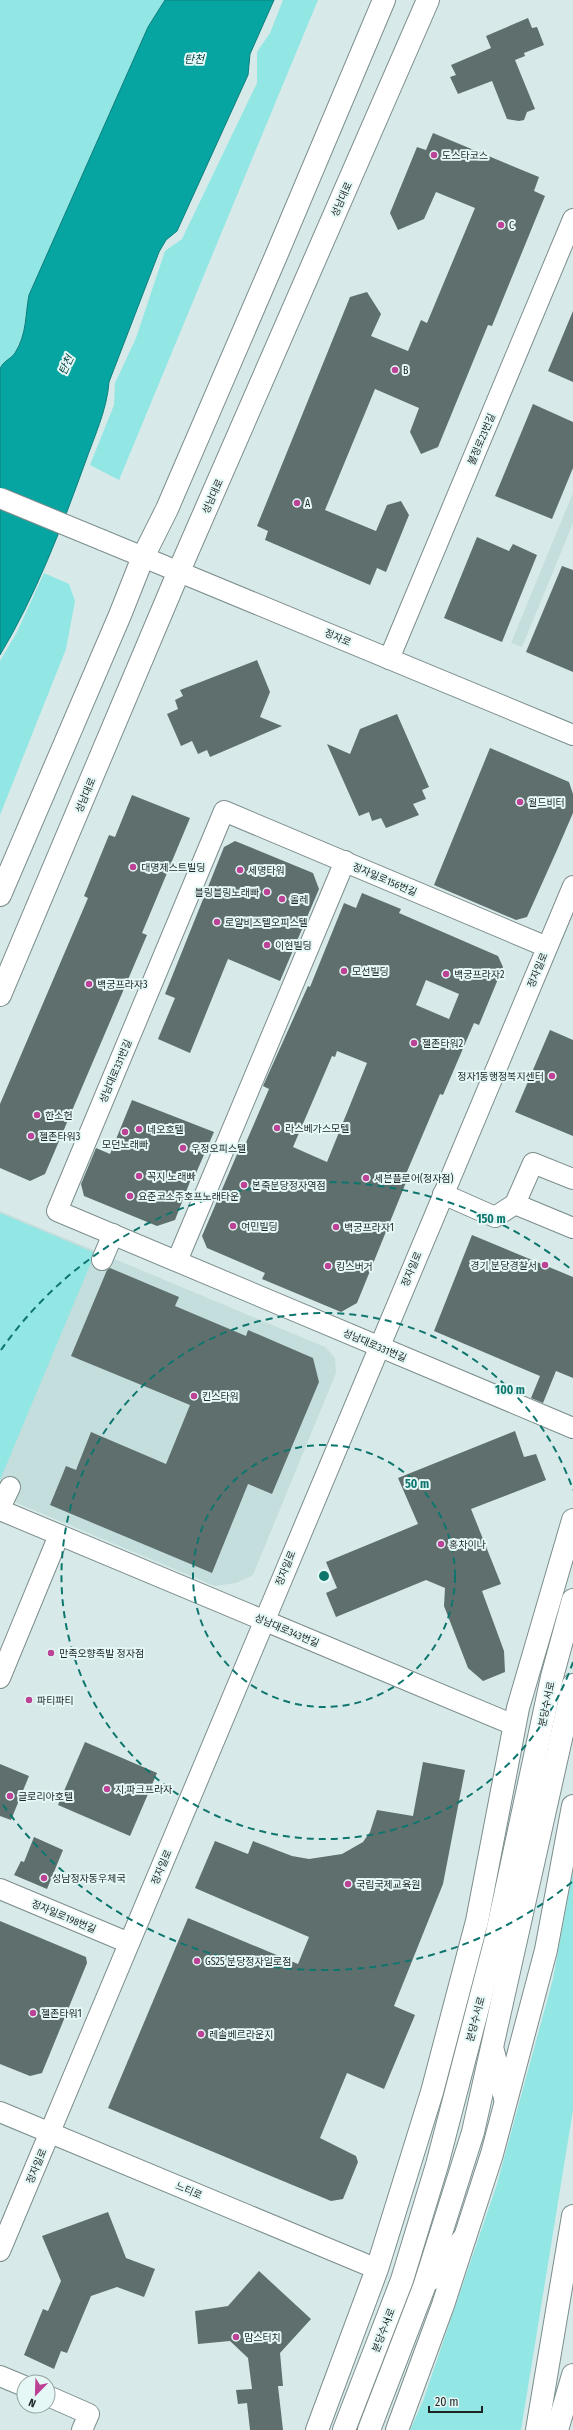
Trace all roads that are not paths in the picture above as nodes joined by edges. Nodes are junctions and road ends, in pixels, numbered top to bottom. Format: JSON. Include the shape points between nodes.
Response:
{"nodes":[{"id":1,"x":384,"y":0,"type":"edge"},
{"id":2,"x":428,"y":0,"type":"edge"},
{"id":3,"x":573,"y":220,"type":"edge"},
{"id":4,"x":0,"y":498,"type":"edge"},
{"id":5,"x":143,"y":557,"type":"junction"},
{"id":6,"x":179,"y":571,"type":"junction"},
{"id":7,"x":389,"y":658,"type":"junction"},
{"id":8,"x":573,"y":735,"type":"edge"},
{"id":9,"x":224,"y":811,"type":"joint"},
{"id":10,"x":344,"y":862,"type":"junction"},
{"id":11,"x":573,"y":886,"type":"edge"},
{"id":12,"x":0,"y":895,"type":"edge"},
{"id":13,"x":547,"y":947,"type":"junction"},
{"id":14,"x":0,"y":995,"type":"edge"},
{"id":15,"x":573,"y":1179,"type":"edge"},
{"id":16,"x":442,"y":1194,"type":"junction"},
{"id":17,"x":515,"y":1204,"type":"junction"},
{"id":18,"x":573,"y":1228,"type":"edge"},
{"id":19,"x":113,"y":1234,"type":"junction"},
{"id":20,"x":102,"y":1260,"type":"dead end"},
{"id":21,"x":178,"y":1261,"type":"junction"},
{"id":22,"x":379,"y":1346,"type":"junction"},
{"id":23,"x":573,"y":1428,"type":"edge"},
{"id":24,"x":10,"y":1487,"type":"dead end"},
{"id":25,"x":0,"y":1509,"type":"edge"},
{"id":26,"x":573,"y":1520,"type":"edge"},
{"id":27,"x":59,"y":1535,"type":"junction"},
{"id":28,"x":573,"y":1600,"type":"edge"},
{"id":29,"x":264,"y":1620,"type":"junction"},
{"id":30,"x":0,"y":1678,"type":"edge"},
{"id":31,"x":573,"y":1684,"type":"edge"},
{"id":32,"x":514,"y":1725,"type":"junction"},
{"id":33,"x":573,"y":1806,"type":"edge"},
{"id":34,"x":0,"y":1889,"type":"edge"},
{"id":35,"x":129,"y":1943,"type":"junction"},
{"id":36,"x":492,"y":2046,"type":"junction"},
{"id":37,"x":505,"y":2098,"type":"junction"},
{"id":38,"x":0,"y":2112,"type":"edge"},
{"id":39,"x":50,"y":2132,"type":"junction"},
{"id":40,"x":573,"y":2216,"type":"edge"},
{"id":41,"x":464,"y":2237,"type":"junction"},
{"id":42,"x":0,"y":2251,"type":"edge"},
{"id":43,"x":377,"y":2269,"type":"junction"},
{"id":44,"x":424,"y":2287,"type":"junction"},
{"id":45,"x":573,"y":2375,"type":"edge"},
{"id":46,"x":0,"y":2376,"type":"edge"},
{"id":47,"x":16,"y":2383,"type":"edge"},
{"id":48,"x":56,"y":2400,"type":"edge"},
{"id":49,"x":82,"y":2430,"type":"edge"},
{"id":50,"x":317,"y":2430,"type":"edge"},
{"id":51,"x":344,"y":2430,"type":"edge"},
{"id":52,"x":369,"y":2430,"type":"edge"},
{"id":53,"x":397,"y":2430,"type":"edge"},
{"id":54,"x":537,"y":2430,"type":"edge"},
{"id":55,"x":557,"y":2430,"type":"edge"}],
"edges":[{"from":1,"to":5,"type":"main road","via":[[174,495]]},
{"from":2,"to":6,"type":"main road","name":"성남대로"},
{"from":3,"to":7,"type":"street","name":"불정로23번길"},
{"from":4,"to":5,"type":"street","name":"정자로","bridge":true},
{"from":5,"to":6,"type":"street","name":"정자로"},
{"from":5,"to":12,"type":"main road"},
{"from":6,"to":7,"type":"street","name":"정자로"},
{"from":6,"to":14,"type":"main road","name":"성남대로"},
{"from":7,"to":8,"type":"street","name":"정자로"},
{"from":9,"to":10,"type":"street","name":"정자일로156번길"},
{"from":9,"to":19,"type":"street","name":"성남대로331번길","via":[[57,1211]]},
{"from":10,"to":13,"type":"street","name":"정자일로156번길"},
{"from":10,"to":21,"type":"street"},
{"from":11,"to":13,"type":"street","name":"정자일로"},
{"from":13,"to":16,"type":"street","name":"정자일로"},
{"from":15,"to":17,"type":"street","via":[[533,1163]]},
{"from":16,"to":17,"type":"street","via":[[495,1216]]},
{"from":16,"to":22,"type":"street","name":"정자일로"},
{"from":17,"to":18,"type":"street"},
{"from":19,"to":20,"type":"street"},
{"from":19,"to":21,"type":"street","name":"성남대로331번길"},
{"from":21,"to":22,"type":"street","name":"성남대로331번길"},
{"from":22,"to":23,"type":"street","name":"성남대로331번길"},
{"from":22,"to":29,"type":"street","name":"정자일로"},
{"from":24,"to":25,"type":"street"},
{"from":25,"to":27,"type":"street","name":"성남대로343번길"},
{"from":26,"to":32,"type":"main road"},
{"from":27,"to":29,"type":"street","name":"성남대로343번길"},
{"from":27,"to":30,"type":"street"},
{"from":28,"to":51,"type":"main road","name":"분당수서로","via":[[552,1677],[495,1942],[437,2165],[402,2280]]},
{"from":29,"to":32,"type":"street","name":"성남대로343번길"},
{"from":29,"to":35,"type":"street","name":"정자일로"},
{"from":31,"to":36,"type":"main road"},
{"from":32,"to":43,"type":"main road","via":[[477,1921],[432,2092]]},
{"from":33,"to":37,"type":"main road","via":[[546,1950]]},
{"from":34,"to":35,"type":"street","name":"정자일로198번길"},
{"from":35,"to":39,"type":"street","name":"정자일로"},
{"from":36,"to":37,"type":"main road"},
{"from":36,"to":44,"type":"main road","via":[[472,2132]]},
{"from":37,"to":41,"type":"main road","via":[[492,2154]]},
{"from":38,"to":39,"type":"street","name":"느티로"},
{"from":39,"to":42,"type":"street","name":"정자일로"},
{"from":39,"to":43,"type":"street","name":"느티로"},
{"from":40,"to":54,"type":"main road"},
{"from":41,"to":44,"type":"main road"},
{"from":41,"to":53,"type":"main road","via":[[443,2305]]},
{"from":43,"to":50,"type":"main road"},
{"from":44,"to":52,"type":"main road"},
{"from":45,"to":55,"type":"main road"},
{"from":46,"to":47,"type":"street"},
{"from":48,"to":49,"type":"street","via":[[89,2414]]}]}
